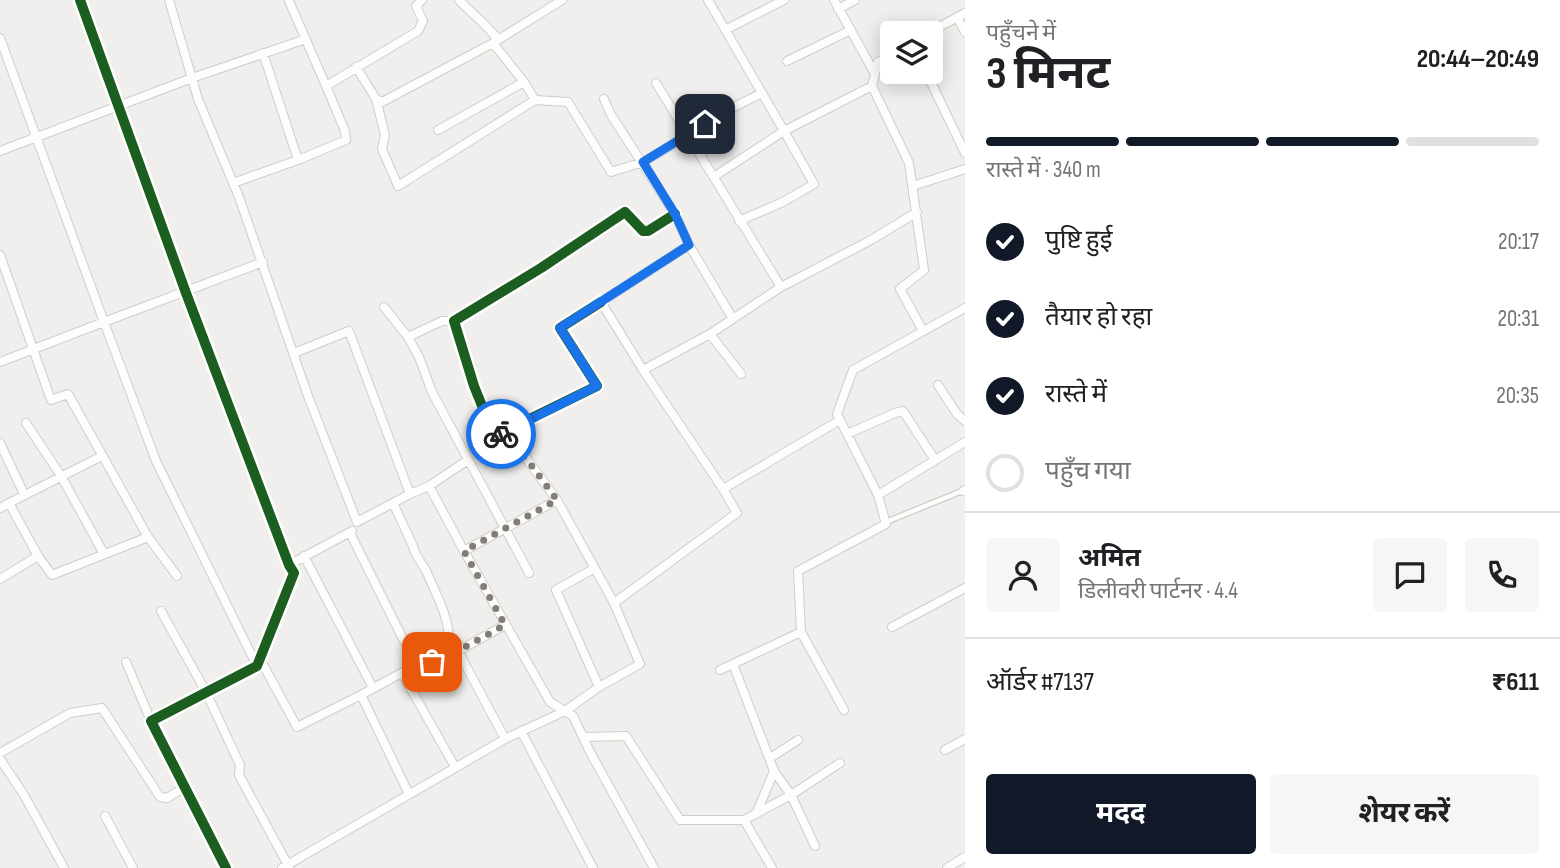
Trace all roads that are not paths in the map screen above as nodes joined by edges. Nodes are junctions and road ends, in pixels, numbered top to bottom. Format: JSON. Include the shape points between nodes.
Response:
{"nodes":[{"id":1,"x":80,"y":0,"type":"edge"},
{"id":2,"x":169,"y":0,"type":"edge"},
{"id":3,"x":422,"y":0,"type":"edge"},
{"id":4,"x":459,"y":0,"type":"edge"},
{"id":5,"x":562,"y":0,"type":"edge"},
{"id":6,"x":708,"y":0,"type":"edge"},
{"id":7,"x":784,"y":0,"type":"edge"},
{"id":8,"x":834,"y":0,"type":"edge"},
{"id":9,"x":855,"y":0,"type":"edge"},
{"id":10,"x":289,"y":1,"type":"edge"},
{"id":11,"x":838,"y":9,"type":"junction"},
{"id":12,"x":961,"y":15,"type":"edge"},
{"id":13,"x":943,"y":25,"type":"edge"},
{"id":14,"x":725,"y":30,"type":"junction"},
{"id":15,"x":851,"y":30,"type":"junction"},
{"id":16,"x":965,"y":32,"type":"edge"},
{"id":17,"x":0,"y":38,"type":"edge"},
{"id":18,"x":306,"y":39,"type":"junction"},
{"id":19,"x":496,"y":42,"type":"junction"},
{"id":20,"x":263,"y":53,"type":"junction"},
{"id":21,"x":787,"y":61,"type":"dead end"},
{"id":22,"x":880,"y":61,"type":"edge"},
{"id":23,"x":356,"y":67,"type":"junction"},
{"id":24,"x":874,"y":72,"type":"junction"},
{"id":25,"x":192,"y":78,"type":"junction"},
{"id":26,"x":524,"y":82,"type":"junction"},
{"id":27,"x":656,"y":83,"type":"dead end"},
{"id":28,"x":932,"y":84,"type":"edge"},
{"id":29,"x":326,"y":86,"type":"junction"},
{"id":30,"x":872,"y":86,"type":"junction"},
{"id":31,"x":760,"y":94,"type":"junction"},
{"id":32,"x":376,"y":99,"type":"junction"},
{"id":33,"x":604,"y":99,"type":"dead end"},
{"id":34,"x":535,"y":100,"type":"junction"},
{"id":35,"x":119,"y":106,"type":"junction"},
{"id":36,"x":438,"y":130,"type":"dead end"},
{"id":37,"x":784,"y":131,"type":"junction"},
{"id":38,"x":689,"y":135,"type":"junction"},
{"id":39,"x":37,"y":136,"type":"junction"},
{"id":40,"x":0,"y":151,"type":"edge"},
{"id":41,"x":965,"y":153,"type":"edge"},
{"id":42,"x":298,"y":160,"type":"junction"},
{"id":43,"x":643,"y":162,"type":"junction"},
{"id":44,"x":965,"y":169,"type":"edge"},
{"id":45,"x":715,"y":176,"type":"junction"},
{"id":46,"x":233,"y":183,"type":"junction"},
{"id":47,"x":913,"y":186,"type":"junction"},
{"id":48,"x":917,"y":212,"type":"junction"},
{"id":49,"x":675,"y":214,"type":"junction"},
{"id":50,"x":739,"y":221,"type":"junction"},
{"id":51,"x":689,"y":245,"type":"junction"},
{"id":52,"x":0,"y":255,"type":"edge"},
{"id":53,"x":263,"y":262,"type":"junction"},
{"id":54,"x":782,"y":287,"type":"junction"},
{"id":55,"x":186,"y":293,"type":"junction"},
{"id":56,"x":601,"y":302,"type":"junction"},
{"id":57,"x":384,"y":307,"type":"dead end"},
{"id":58,"x":965,"y":308,"type":"edge"},
{"id":59,"x":733,"y":320,"type":"junction"},
{"id":60,"x":454,"y":321,"type":"junction"},
{"id":61,"x":104,"y":322,"type":"junction"},
{"id":62,"x":923,"y":331,"type":"junction"},
{"id":63,"x":710,"y":334,"type":"junction"},
{"id":64,"x":408,"y":337,"type":"junction"},
{"id":65,"x":34,"y":349,"type":"junction"},
{"id":66,"x":294,"y":353,"type":"junction"},
{"id":67,"x":0,"y":362,"type":"edge"},
{"id":68,"x":643,"y":370,"type":"junction"},
{"id":69,"x":741,"y":374,"type":"dead end"},
{"id":70,"x":938,"y":385,"type":"dead end"},
{"id":71,"x":965,"y":419,"type":"edge"},
{"id":72,"x":840,"y":420,"type":"junction"},
{"id":73,"x":26,"y":423,"type":"dead end"},
{"id":74,"x":847,"y":434,"type":"junction"},
{"id":75,"x":497,"y":435,"type":"junction"},
{"id":76,"x":965,"y":442,"type":"edge"},
{"id":77,"x":0,"y":443,"type":"edge"},
{"id":78,"x":102,"y":456,"type":"junction"},
{"id":79,"x":468,"y":460,"type":"junction"},
{"id":80,"x":935,"y":460,"type":"junction"},
{"id":81,"x":61,"y":476,"type":"junction"},
{"id":82,"x":429,"y":486,"type":"junction"},
{"id":83,"x":723,"y":489,"type":"junction"},
{"id":84,"x":964,"y":491,"type":"edge"},
{"id":85,"x":24,"y":494,"type":"junction"},
{"id":86,"x":410,"y":494,"type":"junction"},
{"id":87,"x":878,"y":495,"type":"junction"},
{"id":88,"x":557,"y":500,"type":"junction"},
{"id":89,"x":9,"y":503,"type":"junction"},
{"id":90,"x":393,"y":503,"type":"junction"},
{"id":91,"x":0,"y":508,"type":"edge"},
{"id":92,"x":357,"y":522,"type":"junction"},
{"id":93,"x":885,"y":522,"type":"junction"},
{"id":94,"x":505,"y":530,"type":"junction"},
{"id":95,"x":350,"y":533,"type":"junction"},
{"id":96,"x":148,"y":537,"type":"junction"},
{"id":97,"x":464,"y":551,"type":"junction"},
{"id":98,"x":104,"y":554,"type":"junction"},
{"id":99,"x":38,"y":556,"type":"junction"},
{"id":100,"x":304,"y":556,"type":"junction"},
{"id":101,"x":289,"y":565,"type":"junction"},
{"id":102,"x":593,"y":569,"type":"junction"},
{"id":103,"x":529,"y":573,"type":"dead end"},
{"id":104,"x":177,"y":576,"type":"dead end"},
{"id":105,"x":0,"y":579,"type":"edge"},
{"id":106,"x":965,"y":587,"type":"edge"},
{"id":107,"x":614,"y":603,"type":"junction"},
{"id":108,"x":161,"y":611,"type":"dead end"},
{"id":109,"x":505,"y":625,"type":"junction"},
{"id":110,"x":892,"y":627,"type":"dead end"},
{"id":111,"x":801,"y":632,"type":"junction"},
{"id":112,"x":458,"y":651,"type":"junction"},
{"id":113,"x":126,"y":662,"type":"dead end"},
{"id":114,"x":259,"y":662,"type":"junction"},
{"id":115,"x":733,"y":664,"type":"junction"},
{"id":116,"x":416,"y":665,"type":"junction"},
{"id":117,"x":720,"y":670,"type":"dead end"},
{"id":118,"x":402,"y":673,"type":"junction"},
{"id":119,"x":599,"y":687,"type":"junction"},
{"id":120,"x":373,"y":688,"type":"junction"},
{"id":121,"x":206,"y":692,"type":"junction"},
{"id":122,"x":361,"y":695,"type":"junction"},
{"id":123,"x":844,"y":710,"type":"dead end"},
{"id":124,"x":565,"y":711,"type":"junction"},
{"id":125,"x":150,"y":720,"type":"junction"},
{"id":126,"x":521,"y":731,"type":"junction"},
{"id":127,"x":583,"y":737,"type":"junction"},
{"id":128,"x":505,"y":739,"type":"junction"},
{"id":129,"x":798,"y":740,"type":"dead end"},
{"id":130,"x":965,"y":740,"type":"edge"},
{"id":131,"x":945,"y":750,"type":"dead end"},
{"id":132,"x":0,"y":753,"type":"edge"},
{"id":133,"x":770,"y":758,"type":"junction"},
{"id":134,"x":0,"y":760,"type":"edge"},
{"id":135,"x":840,"y":763,"type":"dead end"},
{"id":136,"x":455,"y":767,"type":"junction"},
{"id":137,"x":775,"y":771,"type":"junction"},
{"id":138,"x":185,"y":787,"type":"junction"},
{"id":139,"x":409,"y":794,"type":"junction"},
{"id":140,"x":791,"y":796,"type":"junction"},
{"id":141,"x":757,"y":812,"type":"junction"},
{"id":142,"x":105,"y":816,"type":"dead end"},
{"id":143,"x":744,"y":820,"type":"junction"},
{"id":144,"x":815,"y":846,"type":"dead end"},
{"id":145,"x":965,"y":857,"type":"edge"},
{"id":146,"x":287,"y":867,"type":"edge"},
{"id":147,"x":64,"y":868,"type":"edge"},
{"id":148,"x":133,"y":868,"type":"edge"},
{"id":149,"x":226,"y":868,"type":"edge"},
{"id":150,"x":593,"y":868,"type":"edge"},
{"id":151,"x":654,"y":868,"type":"edge"},
{"id":152,"x":772,"y":868,"type":"edge"},
{"id":153,"x":947,"y":868,"type":"edge"}],
"edges":[{"from":1,"to":35,"type":"street"},
{"from":2,"to":25,"type":"street"},
{"from":3,"to":23,"type":"street","via":[[416,6],[422,21],[418,31]]},
{"from":4,"to":19,"type":"street","via":[[488,26]]},
{"from":5,"to":19,"type":"street"},
{"from":6,"to":14,"type":"street"},
{"from":7,"to":14,"type":"street"},
{"from":8,"to":11,"type":"street"},
{"from":9,"to":11,"type":"street"},
{"from":10,"to":18,"type":"street"},
{"from":11,"to":15,"type":"street"},
{"from":12,"to":13,"type":"street"},
{"from":12,"to":16,"type":"street"},
{"from":14,"to":31,"type":"street"},
{"from":15,"to":21,"type":"street"},
{"from":15,"to":24,"type":"street"},
{"from":17,"to":39,"type":"street"},
{"from":18,"to":20,"type":"street"},
{"from":18,"to":29,"type":"street"},
{"from":19,"to":26,"type":"street"},
{"from":19,"to":32,"type":"street","via":[[382,102]]},
{"from":20,"to":25,"type":"street"},
{"from":20,"to":42,"type":"street"},
{"from":22,"to":24,"type":"street"},
{"from":23,"to":29,"type":"street"},
{"from":23,"to":32,"type":"street"},
{"from":24,"to":30,"type":"street"},
{"from":25,"to":35,"type":"street"},
{"from":25,"to":46,"type":"street"},
{"from":26,"to":34,"type":"street"},
{"from":26,"to":36,"type":"street"},
{"from":27,"to":38,"type":"street"},
{"from":28,"to":41,"type":"street"},
{"from":29,"to":42,"type":"street","via":[[346,140]]},
{"from":30,"to":37,"type":"street"},
{"from":30,"to":47,"type":"street","via":[[909,163]]},
{"from":31,"to":37,"type":"street"},
{"from":31,"to":38,"type":"street"},
{"from":32,"to":34,"type":"street","via":[[385,135],[382,149],[398,186]]},
{"from":33,"to":43,"type":"street"},
{"from":34,"to":43,"type":"street","via":[[568,102],[611,172]]},
{"from":35,"to":39,"type":"street"},
{"from":35,"to":55,"type":"street"},
{"from":37,"to":45,"type":"street"},
{"from":37,"to":50,"type":"street","via":[[814,184]]},
{"from":38,"to":43,"type":"street"},
{"from":38,"to":45,"type":"street"},
{"from":39,"to":40,"type":"street"},
{"from":39,"to":61,"type":"street"},
{"from":42,"to":46,"type":"street"},
{"from":43,"to":49,"type":"street"},
{"from":44,"to":47,"type":"street"},
{"from":45,"to":50,"type":"street"},
{"from":46,"to":53,"type":"street"},
{"from":47,"to":48,"type":"street"},
{"from":48,"to":54,"type":"street"},
{"from":48,"to":62,"type":"street","via":[[924,270],[900,289]]},
{"from":49,"to":51,"type":"street"},
{"from":49,"to":60,"type":"street","via":[[643,231],[625,212]]},
{"from":50,"to":54,"type":"street"},
{"from":51,"to":56,"type":"street"},
{"from":51,"to":59,"type":"street"},
{"from":52,"to":65,"type":"street"},
{"from":53,"to":55,"type":"street"},
{"from":53,"to":66,"type":"street"},
{"from":54,"to":59,"type":"street"},
{"from":55,"to":61,"type":"street"},
{"from":55,"to":101,"type":"street"},
{"from":56,"to":68,"type":"street"},
{"from":56,"to":75,"type":"street","via":[[560,328],[597,386]]},
{"from":57,"to":64,"type":"street"},
{"from":58,"to":62,"type":"street"},
{"from":59,"to":63,"type":"street"},
{"from":60,"to":64,"type":"street","via":[[442,321]]},
{"from":60,"to":75,"type":"street","via":[[474,386]]},
{"from":61,"to":65,"type":"street"},
{"from":61,"to":114,"type":"street","via":[[156,461]]},
{"from":62,"to":72,"type":"street","via":[[853,370],[837,414]]},
{"from":63,"to":68,"type":"street"},
{"from":63,"to":69,"type":"street"},
{"from":64,"to":79,"type":"street"},
{"from":65,"to":67,"type":"street"},
{"from":65,"to":78,"type":"street","via":[[51,400],[68,394]]},
{"from":66,"to":86,"type":"street","via":[[349,331]]},
{"from":66,"to":92,"type":"street"},
{"from":68,"to":83,"type":"street"},
{"from":70,"to":71,"type":"street"},
{"from":72,"to":74,"type":"street"},
{"from":72,"to":83,"type":"street"},
{"from":73,"to":81,"type":"street"},
{"from":74,"to":80,"type":"street","via":[[903,411]]},
{"from":74,"to":87,"type":"street"},
{"from":75,"to":88,"type":"street","via":[[526,458]]},
{"from":76,"to":80,"type":"street"},
{"from":77,"to":85,"type":"street"},
{"from":78,"to":81,"type":"street"},
{"from":78,"to":96,"type":"street"},
{"from":79,"to":82,"type":"street"},
{"from":79,"to":94,"type":"street"},
{"from":80,"to":87,"type":"street"},
{"from":81,"to":85,"type":"street"},
{"from":81,"to":98,"type":"street"},
{"from":82,"to":86,"type":"street"},
{"from":82,"to":97,"type":"street"},
{"from":83,"to":107,"type":"street","via":[[737,513]]},
{"from":84,"to":93,"type":"lane"},
{"from":85,"to":89,"type":"street"},
{"from":86,"to":90,"type":"street"},
{"from":87,"to":93,"type":"street"},
{"from":88,"to":94,"type":"street"},
{"from":88,"to":102,"type":"street"},
{"from":89,"to":91,"type":"street"},
{"from":89,"to":99,"type":"street"},
{"from":90,"to":92,"type":"street"},
{"from":90,"to":112,"type":"street","via":[[437,592],[449,623],[449,642]]},
{"from":92,"to":95,"type":"street"},
{"from":93,"to":111,"type":"street","via":[[798,571]]},
{"from":94,"to":97,"type":"street"},
{"from":94,"to":103,"type":"street"},
{"from":95,"to":100,"type":"street"},
{"from":95,"to":116,"type":"street"},
{"from":96,"to":98,"type":"street"},
{"from":96,"to":104,"type":"street"},
{"from":97,"to":109,"type":"street"},
{"from":98,"to":99,"type":"street","via":[[52,575]]},
{"from":99,"to":105,"type":"street"},
{"from":100,"to":101,"type":"street"},
{"from":100,"to":120,"type":"street"},
{"from":101,"to":114,"type":"street","via":[[294,573]]},
{"from":102,"to":107,"type":"street"},
{"from":102,"to":119,"type":"street","via":[[555,590]]},
{"from":106,"to":110,"type":"street"},
{"from":107,"to":119,"type":"street","via":[[640,664]]},
{"from":108,"to":121,"type":"street"},
{"from":109,"to":112,"type":"street"},
{"from":109,"to":124,"type":"street","via":[[550,702]]},
{"from":111,"to":115,"type":"street"},
{"from":111,"to":123,"type":"street"},
{"from":112,"to":116,"type":"street"},
{"from":112,"to":128,"type":"street"},
{"from":113,"to":125,"type":"street"},
{"from":114,"to":121,"type":"street"},
{"from":114,"to":122,"type":"street","via":[[297,727]]},
{"from":115,"to":117,"type":"street"},
{"from":115,"to":133,"type":"street"},
{"from":116,"to":118,"type":"street"},
{"from":118,"to":120,"type":"street"},
{"from":118,"to":136,"type":"street"},
{"from":119,"to":124,"type":"street"},
{"from":120,"to":122,"type":"street"},
{"from":121,"to":125,"type":"street"},
{"from":121,"to":146,"type":"street","via":[[240,765],[239,775]]},
{"from":122,"to":139,"type":"street"},
{"from":124,"to":126,"type":"street"},
{"from":124,"to":127,"type":"street","via":[[573,716]]},
{"from":125,"to":138,"type":"street"},
{"from":126,"to":128,"type":"street"},
{"from":126,"to":150,"type":"street"},
{"from":127,"to":143,"type":"street","via":[[625,736],[680,820]]},
{"from":127,"to":151,"type":"street"},
{"from":128,"to":136,"type":"street"},
{"from":129,"to":133,"type":"street"},
{"from":130,"to":131,"type":"street"},
{"from":132,"to":138,"type":"street","via":[[70,713],[102,708],[160,797],[167,798]]},
{"from":133,"to":137,"type":"street"},
{"from":134,"to":147,"type":"street"},
{"from":135,"to":140,"type":"street"},
{"from":136,"to":139,"type":"street"},
{"from":137,"to":140,"type":"street"},
{"from":137,"to":141,"type":"street"},
{"from":138,"to":149,"type":"street"},
{"from":139,"to":146,"type":"street"},
{"from":140,"to":141,"type":"street"},
{"from":140,"to":144,"type":"street"},
{"from":141,"to":143,"type":"street"},
{"from":142,"to":148,"type":"street"},
{"from":143,"to":152,"type":"street"},
{"from":145,"to":153,"type":"street"}]}
